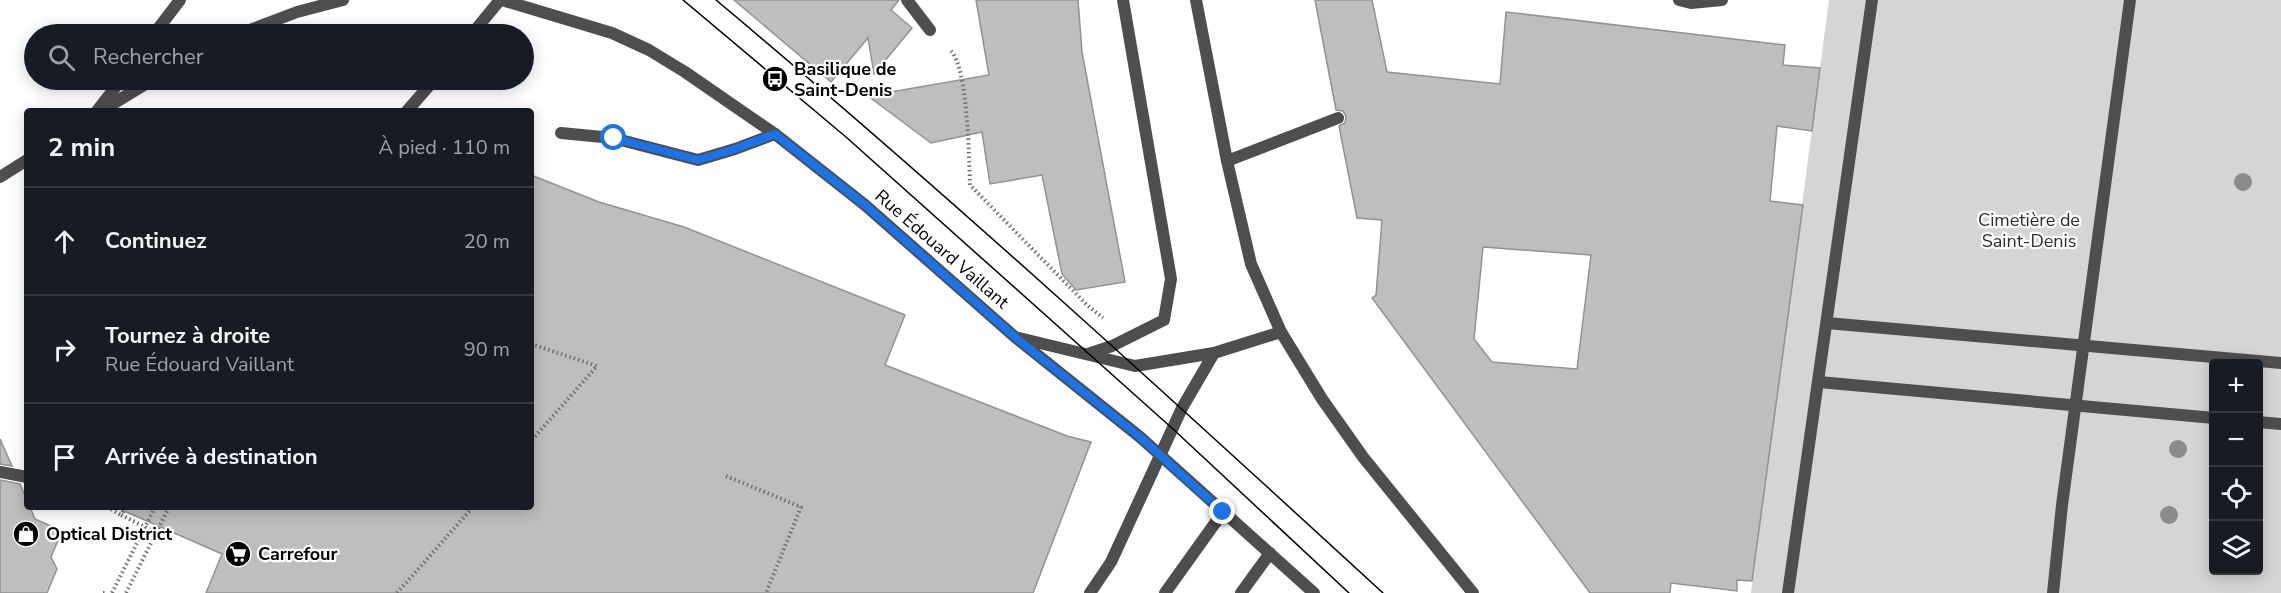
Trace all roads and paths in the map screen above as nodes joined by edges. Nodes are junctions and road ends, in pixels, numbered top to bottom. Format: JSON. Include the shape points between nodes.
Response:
{"nodes":[{"id":1,"x":180,"y":0,"type":"edge"},
{"id":2,"x":343,"y":0,"type":"edge"},
{"id":3,"x":501,"y":0,"type":"edge"},
{"id":4,"x":907,"y":0,"type":"edge"},
{"id":5,"x":1123,"y":0,"type":"edge"},
{"id":6,"x":1196,"y":0,"type":"edge"},
{"id":7,"x":1679,"y":0,"type":"edge"},
{"id":8,"x":1722,"y":0,"type":"edge"},
{"id":9,"x":1872,"y":0,"type":"edge"},
{"id":10,"x":2130,"y":0,"type":"edge"},
{"id":11,"x":162,"y":24,"type":"edge"},
{"id":12,"x":265,"y":24,"type":"edge"},
{"id":13,"x":480,"y":24,"type":"edge"},
{"id":14,"x":930,"y":30,"type":"joint"},
{"id":15,"x":114,"y":90,"type":"edge"},
{"id":16,"x":135,"y":90,"type":"edge"},
{"id":17,"x":425,"y":90,"type":"edge"},
{"id":18,"x":101,"y":108,"type":"edge"},
{"id":19,"x":104,"y":108,"type":"edge"},
{"id":20,"x":410,"y":108,"type":"edge"},
{"id":21,"x":1338,"y":118,"type":"dead end"},
{"id":22,"x":561,"y":133,"type":"dead end"},
{"id":23,"x":775,"y":134,"type":"junction"},
{"id":24,"x":1227,"y":161,"type":"junction"},
{"id":25,"x":24,"y":162,"type":"edge"},
{"id":26,"x":0,"y":177,"type":"edge"},
{"id":27,"x":1827,"y":323,"type":"junction"},
{"id":28,"x":1281,"y":332,"type":"junction"},
{"id":29,"x":1015,"y":337,"type":"junction"},
{"id":30,"x":1128,"y":338,"type":"junction"},
{"id":31,"x":534,"y":345,"type":"edge"},
{"id":32,"x":2084,"y":346,"type":"junction"},
{"id":33,"x":1214,"y":353,"type":"junction"},
{"id":34,"x":1088,"y":354,"type":"junction"},
{"id":35,"x":2281,"y":363,"type":"edge"},
{"id":36,"x":1819,"y":382,"type":"junction"},
{"id":37,"x":2076,"y":406,"type":"junction"},
{"id":38,"x":2209,"y":418,"type":"edge"},
{"id":39,"x":2263,"y":422,"type":"edge"},
{"id":40,"x":2281,"y":424,"type":"edge"},
{"id":41,"x":534,"y":438,"type":"edge"},
{"id":42,"x":1161,"y":456,"type":"junction"},
{"id":43,"x":0,"y":472,"type":"edge"},
{"id":44,"x":24,"y":476,"type":"edge"},
{"id":45,"x":726,"y":476,"type":"dead end"},
{"id":46,"x":112,"y":510,"type":"edge"},
{"id":47,"x":124,"y":510,"type":"edge"},
{"id":48,"x":153,"y":510,"type":"edge"},
{"id":49,"x":167,"y":510,"type":"edge"},
{"id":50,"x":470,"y":510,"type":"edge"},
{"id":51,"x":1223,"y":512,"type":"junction"},
{"id":52,"x":121,"y":515,"type":"junction"},
{"id":53,"x":145,"y":527,"type":"junction"},
{"id":54,"x":156,"y":533,"type":"junction"},
{"id":55,"x":1270,"y":553,"type":"junction"},
{"id":56,"x":112,"y":593,"type":"edge"},
{"id":57,"x":126,"y":593,"type":"edge"},
{"id":58,"x":397,"y":593,"type":"edge"},
{"id":59,"x":766,"y":593,"type":"edge"},
{"id":60,"x":1090,"y":593,"type":"edge"},
{"id":61,"x":1166,"y":593,"type":"edge"},
{"id":62,"x":1241,"y":593,"type":"edge"},
{"id":63,"x":1314,"y":593,"type":"edge"},
{"id":64,"x":1473,"y":593,"type":"edge"},
{"id":65,"x":1788,"y":593,"type":"edge"},
{"id":66,"x":2054,"y":593,"type":"edge"}],
"edges":[{"from":1,"to":11,"type":"street"},
{"from":2,"to":12,"type":"street"},
{"from":3,"to":13,"type":"street"},
{"from":3,"to":23,"type":"street","name":"Rue Édouard Vaillant","via":[[612,33],[649,50]]},
{"from":4,"to":14,"type":"street"},
{"from":5,"to":30,"type":"street","via":[[1171,279],[1164,320]]},
{"from":6,"to":24,"type":"street"},
{"from":7,"to":8,"type":"street"},
{"from":9,"to":27,"type":"street"},
{"from":10,"to":32,"type":"street"},
{"from":14,"to":30,"type":"path","via":[[954,53],[960,72],[970,185],[1087,305]]},
{"from":15,"to":18,"type":"street"},
{"from":16,"to":19,"type":"street"},
{"from":17,"to":20,"type":"street"},
{"from":21,"to":24,"type":"street"},
{"from":22,"to":23,"type":"street","via":[[614,138],[698,160]]},
{"from":23,"to":29,"type":"street","name":"Rue Édouard Vaillant","via":[[865,205]]},
{"from":24,"to":28,"type":"street","via":[[1251,264]]},
{"from":25,"to":26,"type":"street"},
{"from":27,"to":32,"type":"street"},
{"from":27,"to":36,"type":"street"},
{"from":28,"to":33,"type":"street","name":"Rue Édouard Vaillant"},
{"from":28,"to":64,"type":"street","via":[[1363,457]]},
{"from":29,"to":34,"type":"street","name":"Rue Édouard Vaillant"},
{"from":29,"to":42,"type":"street","name":"Rue Édouard Vaillant"},
{"from":30,"to":34,"type":"street"},
{"from":31,"to":41,"type":"path","via":[[597,366]]},
{"from":32,"to":35,"type":"street"},
{"from":32,"to":37,"type":"street"},
{"from":33,"to":34,"type":"street","name":"Rue Édouard Vaillant","via":[[1135,366]]},
{"from":33,"to":42,"type":"street","via":[[1182,408]]},
{"from":36,"to":37,"type":"street"},
{"from":36,"to":65,"type":"street"},
{"from":37,"to":38,"type":"street"},
{"from":37,"to":66,"type":"street"},
{"from":39,"to":40,"type":"street"},
{"from":42,"to":51,"type":"street","name":"Rue Édouard Vaillant"},
{"from":42,"to":60,"type":"street","via":[[1111,562]]},
{"from":43,"to":44,"type":"street"},
{"from":45,"to":59,"type":"path","via":[[801,507]]},
{"from":46,"to":52,"type":"path"},
{"from":47,"to":52,"type":"path"},
{"from":48,"to":53,"type":"path"},
{"from":49,"to":54,"type":"path"},
{"from":50,"to":58,"type":"path"},
{"from":51,"to":55,"type":"street","name":"Rue Édouard Vaillant"},
{"from":51,"to":61,"type":"street"},
{"from":52,"to":53,"type":"path"},
{"from":53,"to":54,"type":"path"},
{"from":53,"to":56,"type":"path"},
{"from":54,"to":57,"type":"path"},
{"from":55,"to":62,"type":"street"},
{"from":55,"to":63,"type":"street","name":"Rue Édouard Vaillant"}]}
